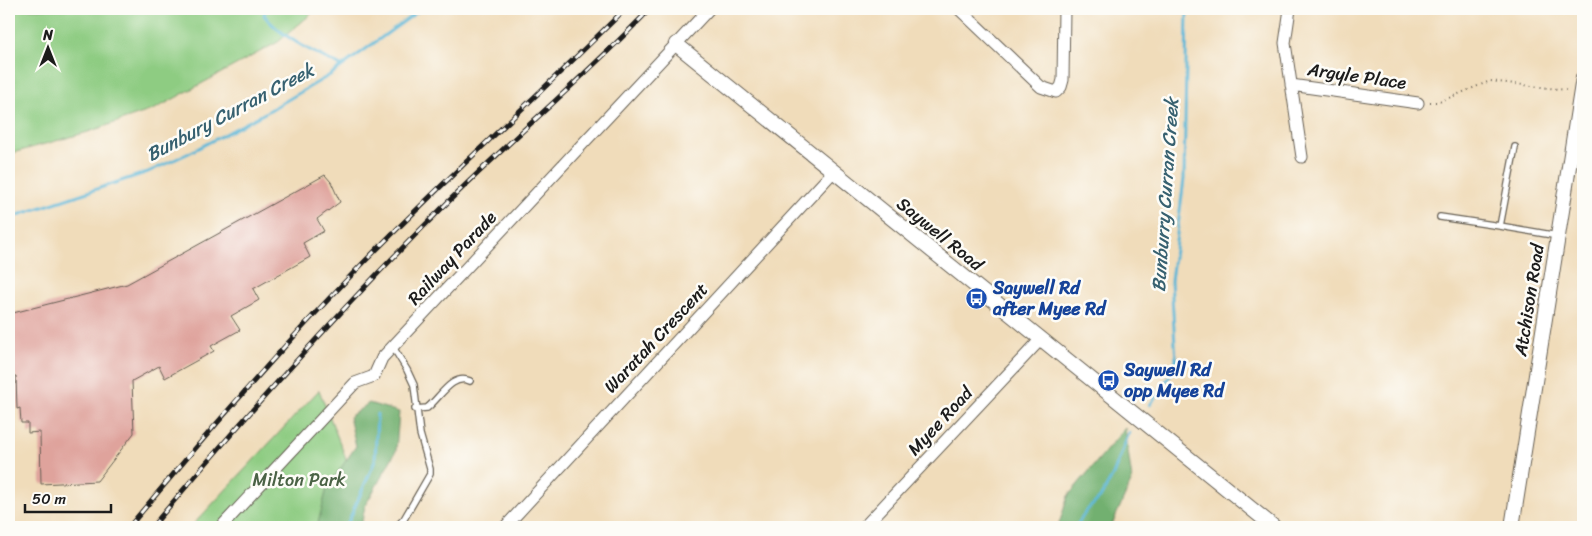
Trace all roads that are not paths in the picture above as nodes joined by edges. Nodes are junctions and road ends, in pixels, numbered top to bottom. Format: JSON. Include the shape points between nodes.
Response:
{"nodes":[{"id":1,"x":709,"y":9,"type":"edge"},
{"id":2,"x":959,"y":9,"type":"edge"},
{"id":3,"x":1064,"y":9,"type":"edge"},
{"id":4,"x":1290,"y":9,"type":"edge"},
{"id":5,"x":676,"y":44,"type":"junction"},
{"id":6,"x":1583,"y":78,"type":"edge"},
{"id":7,"x":1291,"y":85,"type":"junction"},
{"id":8,"x":1418,"y":102,"type":"road end"},
{"id":9,"x":1515,"y":147,"type":"dead end"},
{"id":10,"x":1302,"y":157,"type":"dead end"},
{"id":11,"x":833,"y":172,"type":"junction"},
{"id":12,"x":1440,"y":217,"type":"dead end"},
{"id":13,"x":1500,"y":226,"type":"junction"},
{"id":14,"x":1558,"y":236,"type":"junction"},
{"id":15,"x":1041,"y":339,"type":"junction"},
{"id":16,"x":393,"y":347,"type":"junction"},
{"id":17,"x":470,"y":382,"type":"dead end"},
{"id":18,"x":416,"y":409,"type":"junction"},
{"id":19,"x":221,"y":527,"type":"edge"},
{"id":20,"x":396,"y":527,"type":"edge"},
{"id":21,"x":505,"y":527,"type":"edge"},
{"id":22,"x":864,"y":527,"type":"edge"},
{"id":23,"x":1274,"y":527,"type":"edge"},
{"id":24,"x":1512,"y":527,"type":"edge"}],
"edges":[{"from":1,"to":5,"type":"street","name":"Railway Parade"},
{"from":2,"to":3,"type":"street","via":[[1041,87],[1056,92],[1063,80]]},
{"from":4,"to":7,"type":"street","via":[[1285,43]]},
{"from":5,"to":11,"type":"street","name":"Saywell Road"},
{"from":5,"to":16,"type":"street","name":"Railway Parade"},
{"from":6,"to":14,"type":"street","name":"Atchison Road"},
{"from":7,"to":8,"type":"street","name":"Argyle Place"},
{"from":7,"to":10,"type":"street"},
{"from":9,"to":13,"type":"lane"},
{"from":11,"to":15,"type":"street","name":"Saywell Road"},
{"from":11,"to":21,"type":"street","name":"Waratah Crescent"},
{"from":12,"to":13,"type":"lane"},
{"from":13,"to":14,"type":"lane"},
{"from":14,"to":24,"type":"street","name":"Atchison Road"},
{"from":15,"to":22,"type":"street","name":"Myee Road"},
{"from":15,"to":23,"type":"street","name":"Saywell Road"},
{"from":16,"to":18,"type":"lane","via":[[414,385]]},
{"from":16,"to":19,"type":"street","name":"Railway Parade","via":[[382,358],[374,376],[355,383]]},
{"from":17,"to":18,"type":"lane","via":[[464,378],[456,380],[427,408]]},
{"from":18,"to":20,"type":"lane","via":[[430,474]]}]}
